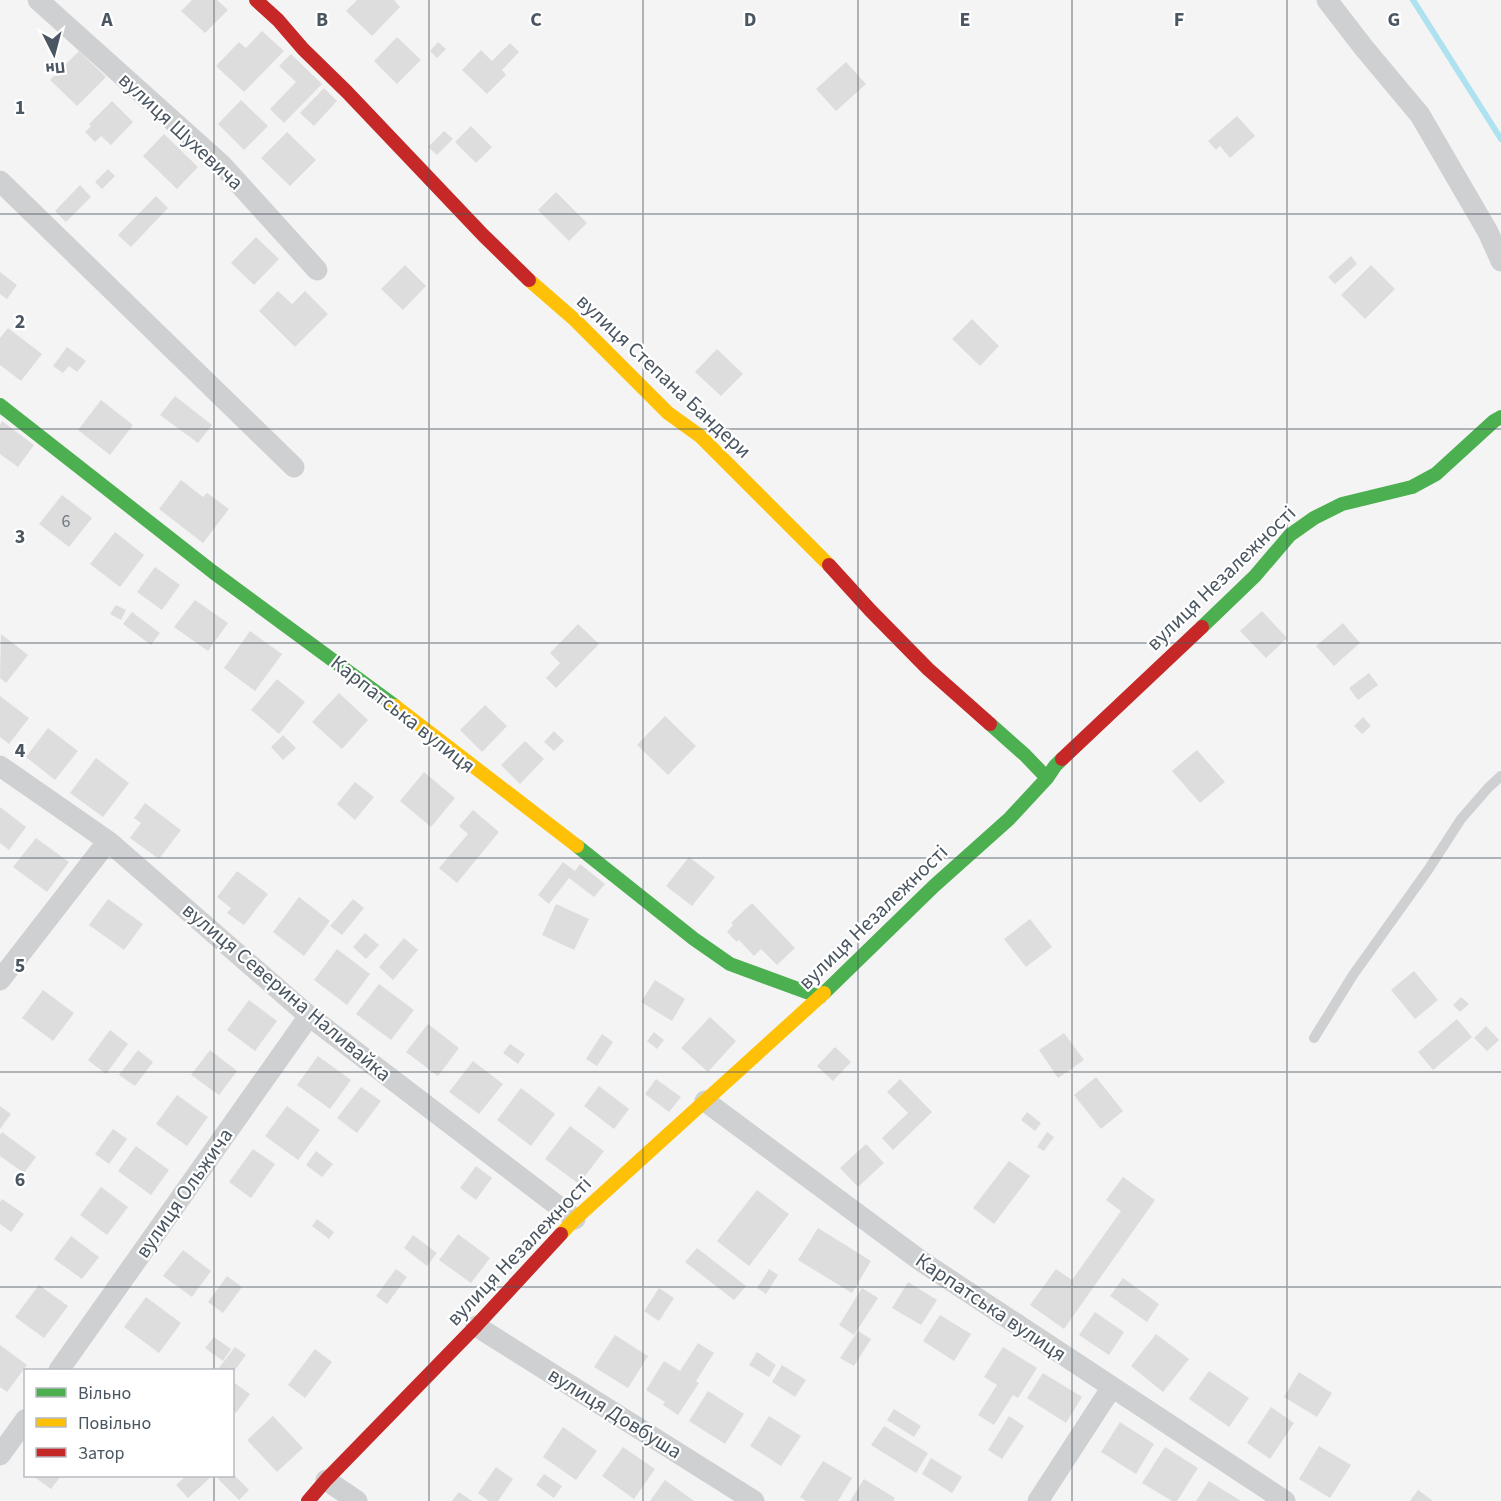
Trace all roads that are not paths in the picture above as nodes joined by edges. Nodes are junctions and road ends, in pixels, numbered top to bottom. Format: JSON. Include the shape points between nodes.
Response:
{"nodes":[{"id":1,"x":38,"y":0,"type":"edge"},
{"id":2,"x":256,"y":0,"type":"edge"},
{"id":3,"x":1327,"y":0,"type":"edge"},
{"id":4,"x":0,"y":181,"type":"edge"},
{"id":5,"x":1501,"y":261,"type":"edge"},
{"id":6,"x":317,"y":270,"type":"dead end"},
{"id":7,"x":0,"y":405,"type":"edge"},
{"id":8,"x":1501,"y":417,"type":"edge"},
{"id":9,"x":294,"y":467,"type":"dead end"},
{"id":10,"x":0,"y":766,"type":"edge"},
{"id":11,"x":1501,"y":776,"type":"edge"},
{"id":12,"x":1047,"y":778,"type":"junction"},
{"id":13,"x":108,"y":841,"type":"junction"},
{"id":14,"x":0,"y":980,"type":"edge"},
{"id":15,"x":820,"y":997,"type":"junction"},
{"id":16,"x":309,"y":1016,"type":"junction"},
{"id":17,"x":1314,"y":1038,"type":"dead end"},
{"id":18,"x":705,"y":1101,"type":"junction"},
{"id":19,"x":574,"y":1219,"type":"junction"},
{"id":20,"x":476,"y":1326,"type":"junction"},
{"id":21,"x":60,"y":1369,"type":"edge"},
{"id":22,"x":1112,"y":1387,"type":"junction"},
{"id":23,"x":24,"y":1422,"type":"edge"},
{"id":24,"x":0,"y":1455,"type":"edge"},
{"id":25,"x":326,"y":1480,"type":"junction"},
{"id":26,"x":308,"y":1501,"type":"edge"},
{"id":27,"x":357,"y":1501,"type":"edge"},
{"id":28,"x":754,"y":1501,"type":"edge"},
{"id":29,"x":1038,"y":1501,"type":"edge"},
{"id":30,"x":1286,"y":1501,"type":"edge"}],
"edges":[{"from":1,"to":6,"type":"street","name":"вулиця Шухевича","via":[[222,165]]},
{"from":2,"to":12,"type":"street","name":"вулиця Степана Бандери","via":[[492,243],[668,413],[700,436],[928,669]]},
{"from":3,"to":5,"type":"street","via":[[1420,115]]},
{"from":4,"to":9,"type":"street"},
{"from":7,"to":15,"type":"street","name":"Карпатська вулиця","via":[[694,939],[730,964]]},
{"from":8,"to":12,"type":"street","name":"вулиця Незалежності","via":[[1436,474],[1412,487],[1342,504],[1290,535],[1255,576],[1063,758]]},
{"from":10,"to":13,"type":"street","name":"вулиця Северина Наливайка"},
{"from":11,"to":17,"type":"lane","via":[[1461,819]]},
{"from":12,"to":15,"type":"street","name":"вулиця Незалежності","via":[[1009,819]]},
{"from":13,"to":14,"type":"street"},
{"from":13,"to":16,"type":"street","name":"вулиця Северина Наливайка"},
{"from":15,"to":18,"type":"street","name":"вулиця Незалежності"},
{"from":16,"to":19,"type":"street","name":"вулиця Северина Наливайка"},
{"from":16,"to":21,"type":"street","name":"вулиця Ольжича"},
{"from":18,"to":19,"type":"street","name":"вулиця Незалежності"},
{"from":18,"to":22,"type":"street","name":"Карпатська вулиця","via":[[921,1261]]},
{"from":19,"to":20,"type":"street","name":"вулиця Незалежності"},
{"from":20,"to":25,"type":"street","name":"вулиця Незалежності"},
{"from":20,"to":28,"type":"street","name":"вулиця Довбуша"},
{"from":22,"to":29,"type":"street"},
{"from":22,"to":30,"type":"street","name":"Карпатська вулиця"},
{"from":23,"to":24,"type":"street"},
{"from":25,"to":26,"type":"street","name":"вулиця Незалежності"},
{"from":25,"to":27,"type":"street"}]}
